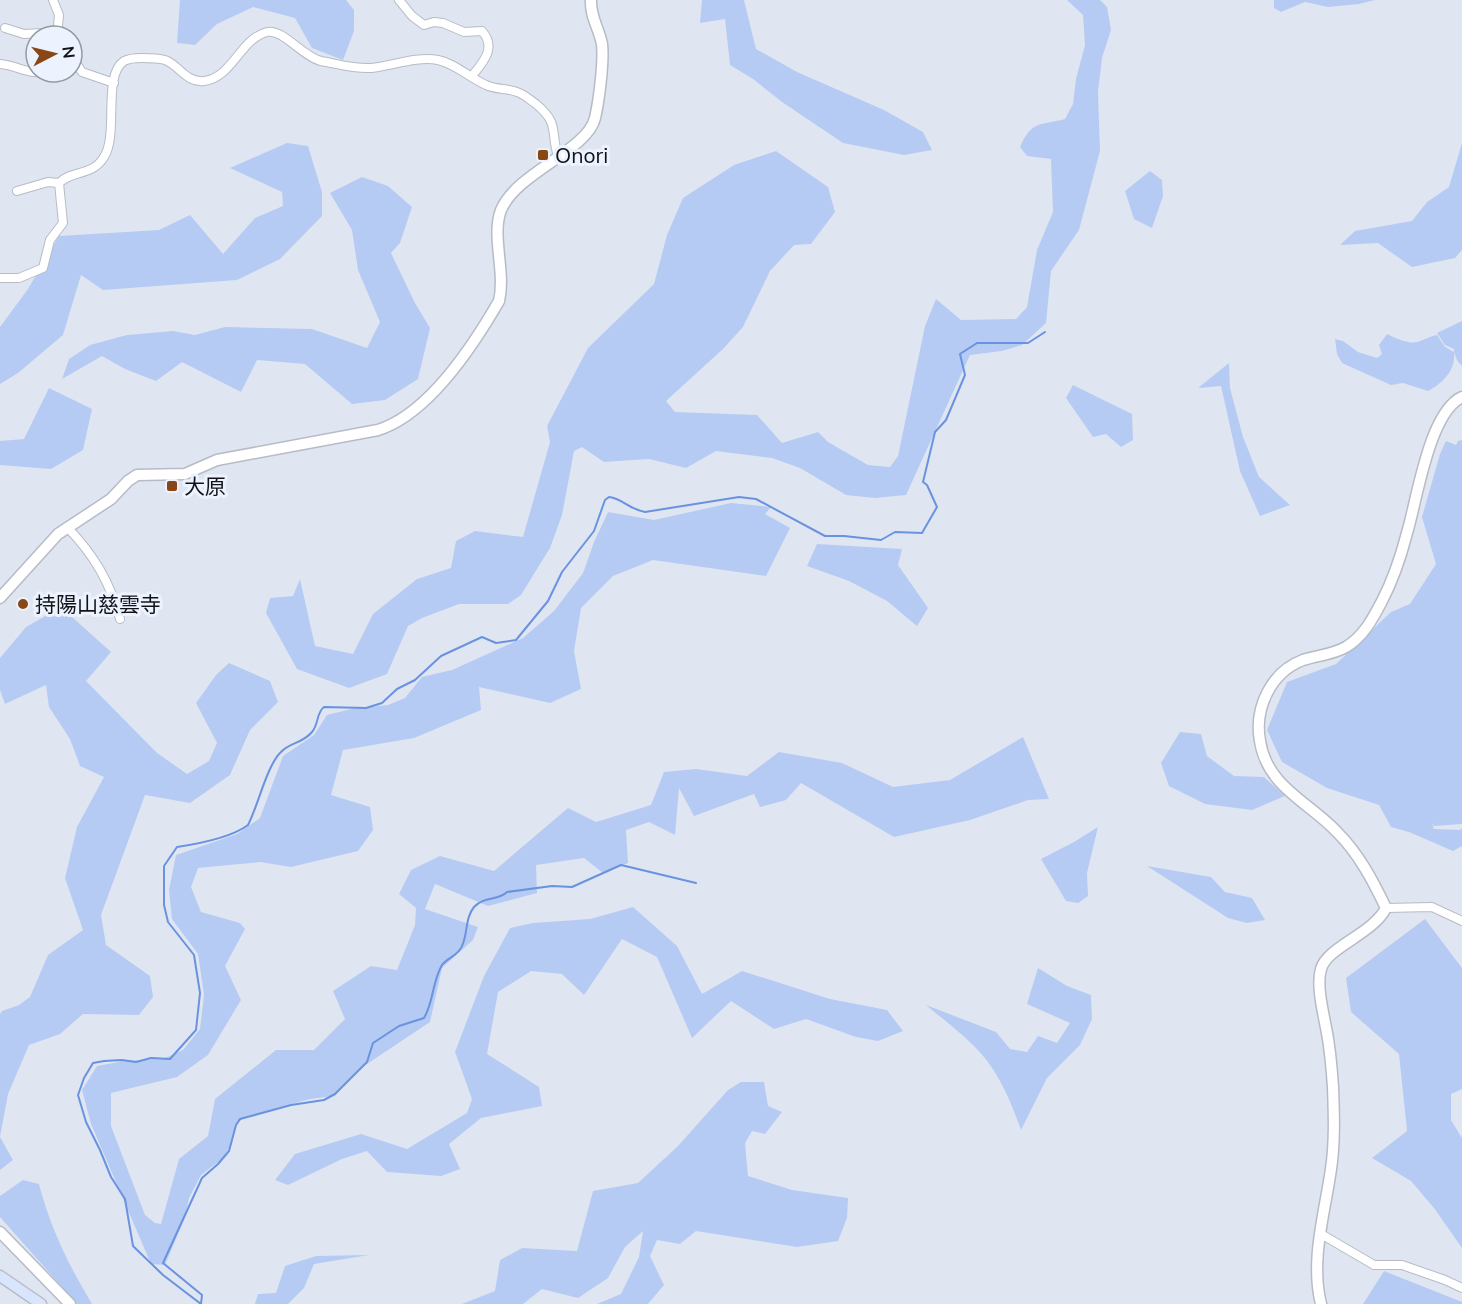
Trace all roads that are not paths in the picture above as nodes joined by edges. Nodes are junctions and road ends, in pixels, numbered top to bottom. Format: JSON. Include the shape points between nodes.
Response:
{"nodes":[{"id":1,"x":52,"y":0,"type":"edge"},
{"id":2,"x":399,"y":0,"type":"edge"},
{"id":3,"x":591,"y":0,"type":"edge"},
{"id":4,"x":58,"y":24,"type":"edge"},
{"id":5,"x":5,"y":28,"type":"dead end"},
{"id":6,"x":24,"y":34,"type":"edge"},
{"id":7,"x":0,"y":64,"type":"edge"},
{"id":8,"x":24,"y":69,"type":"edge"},
{"id":9,"x":84,"y":73,"type":"edge"},
{"id":10,"x":472,"y":76,"type":"junction"},
{"id":11,"x":114,"y":83,"type":"junction"},
{"id":12,"x":558,"y":156,"type":"junction"},
{"id":13,"x":59,"y":183,"type":"junction"},
{"id":14,"x":17,"y":191,"type":"dead end"},
{"id":15,"x":0,"y":278,"type":"edge"},
{"id":16,"x":1462,"y":398,"type":"edge"},
{"id":17,"x":68,"y":527,"type":"junction"},
{"id":18,"x":0,"y":598,"type":"edge"},
{"id":19,"x":120,"y":619,"type":"dead end"},
{"id":20,"x":1386,"y":908,"type":"junction"},
{"id":21,"x":1462,"y":921,"type":"edge"},
{"id":22,"x":0,"y":1232,"type":"edge"},
{"id":23,"x":1321,"y":1234,"type":"junction"},
{"id":24,"x":0,"y":1276,"type":"edge"},
{"id":25,"x":1462,"y":1288,"type":"edge"},
{"id":26,"x":40,"y":1304,"type":"edge"},
{"id":27,"x":70,"y":1304,"type":"edge"},
{"id":28,"x":1321,"y":1304,"type":"edge"}],
"edges":[{"from":1,"to":4,"type":"street","via":[[59,15]]},
{"from":2,"to":10,"type":"street","via":[[424,25],[443,23],[464,32],[482,31],[488,37],[487,58]]},
{"from":3,"to":12,"type":"street","via":[[603,54],[595,120],[584,137]]},
{"from":5,"to":6,"type":"street"},
{"from":7,"to":8,"type":"street"},
{"from":9,"to":11,"type":"street"},
{"from":10,"to":11,"type":"street","via":[[451,64],[425,59],[370,68],[312,59],[271,31],[259,36],[222,73],[208,80],[189,78],[165,60],[137,58],[122,63]]},
{"from":10,"to":12,"type":"street","via":[[484,85],[519,92],[547,113]]},
{"from":11,"to":13,"type":"street","via":[[110,138],[104,157],[89,172]]},
{"from":12,"to":17,"type":"street","via":[[511,195],[502,209],[498,228],[501,294],[495,309],[445,382],[398,422],[378,430],[217,460],[185,474],[137,475],[111,499]]},
{"from":13,"to":14,"type":"street","via":[[48,182]]},
{"from":13,"to":15,"type":"street","via":[[63,222],[50,240],[43,268],[19,278]]},
{"from":16,"to":20,"type":"street","via":[[1451,404],[1434,434],[1407,534],[1389,587],[1369,626],[1348,646],[1304,659],[1278,676],[1260,710],[1259,741],[1269,770],[1338,833],[1367,869]]},
{"from":17,"to":18,"type":"street","via":[[49,542]]},
{"from":17,"to":19,"type":"street","via":[[89,550],[113,592]]},
{"from":20,"to":21,"type":"street","via":[[1432,907]]},
{"from":20,"to":23,"type":"street","via":[[1374,925],[1321,967],[1334,1137]]},
{"from":22,"to":27,"type":"street"},
{"from":23,"to":25,"type":"street","via":[[1374,1265],[1402,1265]]},
{"from":23,"to":28,"type":"street","via":[[1317,1278]]},
{"from":24,"to":26,"type":"main road"}]}
